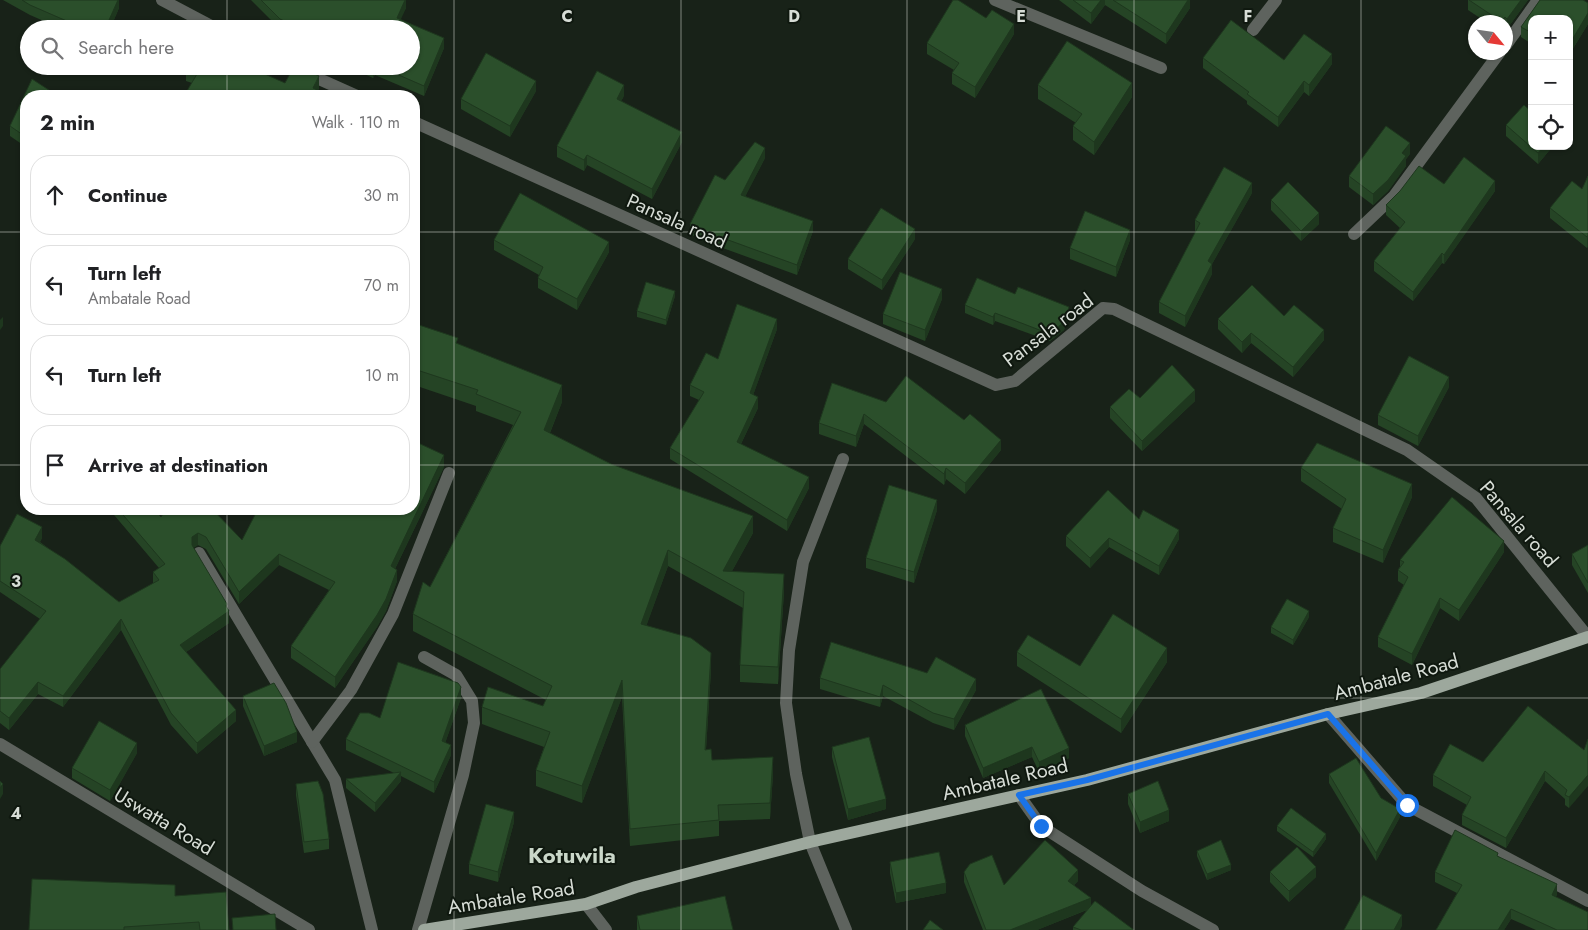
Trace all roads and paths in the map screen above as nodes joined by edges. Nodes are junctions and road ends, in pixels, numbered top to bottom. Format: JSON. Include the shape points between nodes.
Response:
{"nodes":[{"id":1,"x":162,"y":0,"type":"edge"},
{"id":2,"x":995,"y":0,"type":"edge"},
{"id":3,"x":1276,"y":0,"type":"edge"},
{"id":4,"x":1538,"y":0,"type":"edge"},
{"id":5,"x":199,"y":20,"type":"edge"},
{"id":6,"x":1253,"y":30,"type":"dead end"},
{"id":7,"x":1513,"y":34,"type":"edge"},
{"id":8,"x":1494,"y":60,"type":"edge"},
{"id":9,"x":1161,"y":68,"type":"dead end"},
{"id":10,"x":310,"y":75,"type":"edge"},
{"id":11,"x":344,"y":90,"type":"edge"},
{"id":12,"x":420,"y":125,"type":"edge"},
{"id":13,"x":1354,"y":234,"type":"dead end"},
{"id":14,"x":843,"y":460,"type":"dead end"},
{"id":15,"x":449,"y":473,"type":"dead end"},
{"id":16,"x":199,"y":553,"type":"edge"},
{"id":17,"x":1588,"y":637,"type":"edge"},
{"id":18,"x":424,"y":657,"type":"dead end"},
{"id":19,"x":1328,"y":714,"type":"junction"},
{"id":20,"x":312,"y":742,"type":"junction"},
{"id":21,"x":0,"y":744,"type":"edge"},
{"id":22,"x":1019,"y":795,"type":"junction"},
{"id":23,"x":810,"y":842,"type":"junction"},
{"id":24,"x":1588,"y":901,"type":"edge"},
{"id":25,"x":586,"y":904,"type":"junction"},
{"id":26,"x":309,"y":930,"type":"edge"},
{"id":27,"x":372,"y":930,"type":"edge"},
{"id":28,"x":418,"y":930,"type":"edge"},
{"id":29,"x":424,"y":930,"type":"edge"},
{"id":30,"x":606,"y":930,"type":"edge"},
{"id":31,"x":846,"y":930,"type":"edge"},
{"id":32,"x":1213,"y":930,"type":"edge"}],
"edges":[{"from":1,"to":5,"type":"street"},
{"from":2,"to":9,"type":"street"},
{"from":3,"to":6,"type":"street"},
{"from":4,"to":7,"type":"street"},
{"from":8,"to":13,"type":"street","via":[[1394,196]]},
{"from":10,"to":11,"type":"street"},
{"from":12,"to":17,"type":"street","name":"Pansala road","via":[[996,385],[1015,381],[1103,308],[1114,308],[1407,450],[1476,498]]},
{"from":14,"to":23,"type":"street","via":[[802,562],[789,650],[786,703]]},
{"from":15,"to":20,"type":"street","via":[[393,614],[351,690]]},
{"from":16,"to":20,"type":"street"},
{"from":17,"to":19,"type":"main road","name":"Ambatale Road","via":[[1421,694]]},
{"from":18,"to":28,"type":"street","via":[[456,675],[472,701],[474,724],[463,775]]},
{"from":19,"to":22,"type":"main road","name":"Ambatale Road","via":[[1087,780]]},
{"from":19,"to":24,"type":"street","via":[[1407,805]]},
{"from":20,"to":27,"type":"street","via":[[335,780]]},
{"from":21,"to":26,"type":"street","name":"Uswatta Road"},
{"from":22,"to":23,"type":"main road","name":"Ambatale Road"},
{"from":22,"to":32,"type":"street","via":[[1041,826],[1142,891]]},
{"from":23,"to":25,"type":"main road","name":"Ambatale Road","via":[[636,887]]},
{"from":23,"to":31,"type":"street"},
{"from":25,"to":29,"type":"main road","name":"Ambatale Road"},
{"from":25,"to":30,"type":"street"}]}
